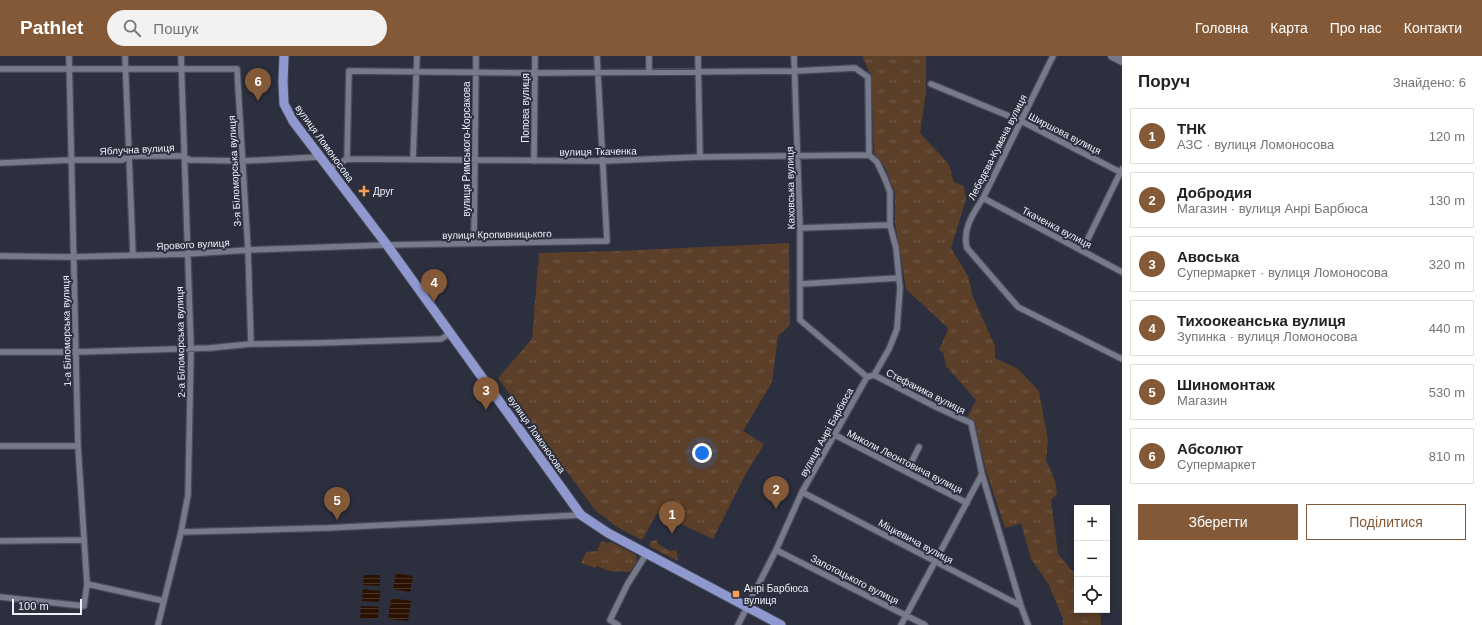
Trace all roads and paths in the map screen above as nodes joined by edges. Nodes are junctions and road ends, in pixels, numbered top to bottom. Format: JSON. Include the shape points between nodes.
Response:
{"nodes":[{"id":1,"x":69,"y":56,"type":"edge"},
{"id":2,"x":125,"y":56,"type":"edge"},
{"id":3,"x":180,"y":56,"type":"edge"},
{"id":4,"x":284,"y":56,"type":"edge"},
{"id":5,"x":417,"y":56,"type":"edge"},
{"id":6,"x":476,"y":56,"type":"edge"},
{"id":7,"x":534,"y":56,"type":"edge"},
{"id":8,"x":597,"y":56,"type":"edge"},
{"id":9,"x":649,"y":56,"type":"edge"},
{"id":10,"x":698,"y":56,"type":"edge"},
{"id":11,"x":794,"y":56,"type":"edge"},
{"id":12,"x":1053,"y":56,"type":"edge"},
{"id":13,"x":1112,"y":56,"type":"edge"},
{"id":14,"x":1122,"y":61,"type":"edge"},
{"id":15,"x":0,"y":69,"type":"edge"},
{"id":16,"x":70,"y":69,"type":"junction"},
{"id":17,"x":125,"y":69,"type":"junction"},
{"id":18,"x":181,"y":70,"type":"junction"},
{"id":19,"x":649,"y":71,"type":"junction"},
{"id":20,"x":697,"y":71,"type":"junction"},
{"id":21,"x":795,"y":71,"type":"junction"},
{"id":22,"x":417,"y":72,"type":"junction"},
{"id":23,"x":475,"y":72,"type":"junction"},
{"id":24,"x":597,"y":72,"type":"junction"},
{"id":25,"x":534,"y":73,"type":"junction"},
{"id":26,"x":932,"y":84,"type":"dead end"},
{"id":27,"x":1021,"y":121,"type":"junction"},
{"id":28,"x":869,"y":155,"type":"junction"},
{"id":29,"x":129,"y":156,"type":"junction"},
{"id":30,"x":183,"y":156,"type":"junction"},
{"id":31,"x":798,"y":156,"type":"junction"},
{"id":32,"x":321,"y":157,"type":"junction"},
{"id":33,"x":700,"y":158,"type":"junction"},
{"id":34,"x":347,"y":159,"type":"junction"},
{"id":35,"x":72,"y":160,"type":"junction"},
{"id":36,"x":413,"y":160,"type":"junction"},
{"id":37,"x":474,"y":160,"type":"junction"},
{"id":38,"x":243,"y":161,"type":"junction"},
{"id":39,"x":534,"y":161,"type":"junction"},
{"id":40,"x":604,"y":161,"type":"junction"},
{"id":41,"x":0,"y":163,"type":"edge"},
{"id":42,"x":329,"y":169,"type":"junction"},
{"id":43,"x":1121,"y":171,"type":"edge"},
{"id":44,"x":983,"y":198,"type":"junction"},
{"id":45,"x":890,"y":225,"type":"junction"},
{"id":46,"x":800,"y":228,"type":"junction"},
{"id":47,"x":474,"y":243,"type":"junction"},
{"id":48,"x":387,"y":245,"type":"junction"},
{"id":49,"x":248,"y":250,"type":"junction"},
{"id":50,"x":1082,"y":251,"type":"junction"},
{"id":51,"x":186,"y":254,"type":"junction"},
{"id":52,"x":133,"y":255,"type":"junction"},
{"id":53,"x":0,"y":256,"type":"edge"},
{"id":54,"x":74,"y":257,"type":"junction"},
{"id":55,"x":1122,"y":272,"type":"edge"},
{"id":56,"x":899,"y":278,"type":"junction"},
{"id":57,"x":800,"y":284,"type":"junction"},
{"id":58,"x":451,"y":333,"type":"junction"},
{"id":59,"x":251,"y":344,"type":"junction"},
{"id":60,"x":191,"y":349,"type":"junction"},
{"id":61,"x":0,"y":352,"type":"edge"},
{"id":62,"x":75,"y":352,"type":"junction"},
{"id":63,"x":1122,"y":359,"type":"edge"},
{"id":64,"x":874,"y":375,"type":"junction"},
{"id":65,"x":867,"y":377,"type":"junction"},
{"id":66,"x":835,"y":435,"type":"junction"},
{"id":67,"x":0,"y":446,"type":"edge"},
{"id":68,"x":78,"y":446,"type":"junction"},
{"id":69,"x":919,"y":447,"type":"dead end"},
{"id":70,"x":907,"y":471,"type":"junction"},
{"id":71,"x":982,"y":474,"type":"junction"},
{"id":72,"x":802,"y":492,"type":"junction"},
{"id":73,"x":967,"y":503,"type":"junction"},
{"id":74,"x":581,"y":515,"type":"junction"},
{"id":75,"x":181,"y":532,"type":"junction"},
{"id":76,"x":84,"y":540,"type":"junction"},
{"id":77,"x":0,"y":541,"type":"edge"},
{"id":78,"x":776,"y":550,"type":"junction"},
{"id":79,"x":647,"y":553,"type":"junction"},
{"id":80,"x":936,"y":561,"type":"junction"},
{"id":81,"x":87,"y":584,"type":"junction"},
{"id":82,"x":0,"y":596,"type":"edge"},
{"id":83,"x":164,"y":601,"type":"junction"},
{"id":84,"x":1021,"y":606,"type":"junction"},
{"id":85,"x":747,"y":608,"type":"junction"},
{"id":86,"x":906,"y":615,"type":"junction"},
{"id":87,"x":158,"y":625,"type":"edge"},
{"id":88,"x":618,"y":625,"type":"edge"},
{"id":89,"x":738,"y":625,"type":"edge"},
{"id":90,"x":781,"y":625,"type":"edge"},
{"id":91,"x":901,"y":625,"type":"edge"},
{"id":92,"x":925,"y":625,"type":"edge"},
{"id":93,"x":1028,"y":625,"type":"edge"}],
"edges":[{"from":1,"to":16,"type":"street","name":"1-а Біломорська вулиця"},
{"from":2,"to":17,"type":"street"},
{"from":3,"to":18,"type":"street","name":"2-а Біломорська вулиця"},
{"from":4,"to":32,"type":"main road","name":"вулиця Ломоносова","via":[[284,104],[293,121]]},
{"from":5,"to":22,"type":"street"},
{"from":6,"to":23,"type":"street","name":"вулиця Римського-Корсакова"},
{"from":7,"to":25,"type":"street","name":"Попова вулиця"},
{"from":8,"to":24,"type":"street"},
{"from":9,"to":19,"type":"street"},
{"from":10,"to":20,"type":"street"},
{"from":11,"to":21,"type":"street","name":"Каховська вулиця"},
{"from":12,"to":27,"type":"street","name":"Лебедєва-Кумача вулиця"},
{"from":13,"to":14,"type":"street"},
{"from":15,"to":16,"type":"street"},
{"from":16,"to":17,"type":"street"},
{"from":16,"to":35,"type":"street","name":"1-а Біломорська вулиця"},
{"from":17,"to":18,"type":"street"},
{"from":17,"to":29,"type":"street"},
{"from":18,"to":30,"type":"street","name":"2-а Біломорська вулиця"},
{"from":18,"to":38,"type":"street","name":"3-я Біломорська вулиця","via":[[237,69]]},
{"from":19,"to":20,"type":"street"},
{"from":19,"to":24,"type":"street"},
{"from":20,"to":21,"type":"street"},
{"from":20,"to":33,"type":"street"},
{"from":21,"to":28,"type":"street","via":[[855,68],[868,77]]},
{"from":21,"to":31,"type":"street","name":"Каховська вулиця"},
{"from":22,"to":23,"type":"street"},
{"from":22,"to":34,"type":"street","via":[[349,71]]},
{"from":22,"to":36,"type":"street"},
{"from":23,"to":25,"type":"street"},
{"from":23,"to":37,"type":"street","name":"вулиця Римського-Корсакова"},
{"from":24,"to":25,"type":"street"},
{"from":24,"to":40,"type":"street"},
{"from":25,"to":39,"type":"street","name":"Попова вулиця"},
{"from":26,"to":27,"type":"street","name":"Ширшова вулиця"},
{"from":27,"to":43,"type":"street","name":"Ширшова вулиця"},
{"from":27,"to":44,"type":"street","name":"Лебедєва-Кумача вулиця"},
{"from":28,"to":31,"type":"street","name":"вулиця Ткаченка"},
{"from":28,"to":45,"type":"street","via":[[877,162],[890,192]]},
{"from":29,"to":30,"type":"street","name":"Яблучна вулиця"},
{"from":29,"to":35,"type":"street","name":"Яблучна вулиця","via":[[122,160]]},
{"from":29,"to":52,"type":"street"},
{"from":30,"to":38,"type":"street","name":"Яблучна вулиця","via":[[190,160]]},
{"from":30,"to":51,"type":"street","name":"2-а Біломорська вулиця"},
{"from":31,"to":33,"type":"street","name":"вулиця Ткаченка"},
{"from":31,"to":46,"type":"street","name":"Каховська вулиця"},
{"from":32,"to":38,"type":"street","name":"Яблучна вулиця"},
{"from":32,"to":42,"type":"main road","name":"вулиця Ломоносова"},
{"from":33,"to":40,"type":"street","name":"вулиця Ткаченка"},
{"from":34,"to":36,"type":"street","name":"вулиця Ткаченка"},
{"from":34,"to":42,"type":"street","name":"вулиця Ткаченка"},
{"from":35,"to":41,"type":"street","name":"Яблучна вулиця"},
{"from":35,"to":54,"type":"street","name":"1-а Біломорська вулиця"},
{"from":36,"to":37,"type":"street","name":"вулиця Ткаченка"},
{"from":37,"to":39,"type":"street","name":"вулиця Ткаченка"},
{"from":37,"to":47,"type":"street","name":"вулиця Римського-Корсакова"},
{"from":38,"to":49,"type":"street","name":"3-я Біломорська вулиця"},
{"from":39,"to":40,"type":"street","name":"вулиця Ткаченка"},
{"from":40,"to":47,"type":"street","name":"вулиця Кропивницького","via":[[607,241]]},
{"from":42,"to":48,"type":"main road","name":"вулиця Ломоносова"},
{"from":43,"to":50,"type":"street"},
{"from":44,"to":50,"type":"street","name":"Ткаченка вулиця"},
{"from":44,"to":63,"type":"street","name":"Лебедєва-Кумача вулиця","via":[[966,232],[967,248],[1018,307]]},
{"from":45,"to":46,"type":"street"},
{"from":45,"to":56,"type":"street","via":[[896,248]]},
{"from":46,"to":57,"type":"street","name":"Каховська вулиця"},
{"from":47,"to":48,"type":"street","name":"вулиця Кропивницького"},
{"from":48,"to":49,"type":"street","name":"Ярового вулиця"},
{"from":48,"to":58,"type":"main road","name":"вулиця Ломоносова"},
{"from":49,"to":51,"type":"street","name":"Ярового вулиця"},
{"from":49,"to":59,"type":"street","name":"3-я Біломорська вулиця"},
{"from":50,"to":55,"type":"street","name":"Ткаченка вулиця"},
{"from":51,"to":52,"type":"street","name":"Ярового вулиця"},
{"from":51,"to":60,"type":"street","name":"2-а Біломорська вулиця"},
{"from":52,"to":54,"type":"street","name":"Ярового вулиця"},
{"from":53,"to":54,"type":"street","name":"Ярового вулиця"},
{"from":54,"to":62,"type":"street","name":"1-а Біломорська вулиця"},
{"from":56,"to":57,"type":"street"},
{"from":56,"to":64,"type":"street","via":[[897,329]]},
{"from":57,"to":65,"type":"street","name":"Каховська вулиця","via":[[800,320]]},
{"from":58,"to":59,"type":"street","via":[[441,339]]},
{"from":58,"to":74,"type":"main road","name":"вулиця Ломоносова"},
{"from":59,"to":60,"type":"street"},
{"from":60,"to":62,"type":"street"},
{"from":60,"to":75,"type":"street","name":"2-а Біломорська вулиця","via":[[188,495]]},
{"from":61,"to":62,"type":"street"},
{"from":62,"to":68,"type":"street","name":"1-а Біломорська вулиця"},
{"from":64,"to":65,"type":"street","name":"Стефаника вулиця"},
{"from":64,"to":71,"type":"street","name":"Стефаника вулиця","via":[[971,423]]},
{"from":65,"to":66,"type":"street","name":"вулиця Анрі Барбюса"},
{"from":66,"to":70,"type":"street","name":"Миколи Леонтовича вулиця"},
{"from":66,"to":72,"type":"street","name":"вулиця Анрі Барбюса"},
{"from":67,"to":68,"type":"street"},
{"from":68,"to":76,"type":"street","name":"1-а Біломорська вулиця"},
{"from":69,"to":70,"type":"street"},
{"from":70,"to":73,"type":"street","name":"Миколи Леонтовича вулиця"},
{"from":71,"to":73,"type":"street"},
{"from":71,"to":84,"type":"street"},
{"from":72,"to":78,"type":"street","name":"вулиця Анрі Барбюса"},
{"from":72,"to":80,"type":"street","name":"Міцкевича вулиця"},
{"from":73,"to":80,"type":"street"},
{"from":74,"to":75,"type":"street","via":[[327,528]]},
{"from":74,"to":79,"type":"main road","name":"вулиця Ломоносова","via":[[608,533]]},
{"from":75,"to":83,"type":"street","name":"2-а Біломорська вулиця"},
{"from":76,"to":77,"type":"street"},
{"from":76,"to":81,"type":"street","name":"1-а Біломорська вулиця"},
{"from":78,"to":85,"type":"street","name":"вулиця Анрі Барбюса"},
{"from":78,"to":86,"type":"street","name":"Запотоцького вулиця"},
{"from":79,"to":85,"type":"main road","name":"вулиця Ломоносова"},
{"from":79,"to":88,"type":"street","via":[[627,585],[610,620]]},
{"from":80,"to":84,"type":"street","name":"Міцкевича вулиця"},
{"from":80,"to":86,"type":"street"},
{"from":81,"to":82,"type":"street","name":"1-а Біломорська вулиця","via":[[84,606]]},
{"from":81,"to":83,"type":"street"},
{"from":83,"to":87,"type":"street","name":"2-а Біломорська вулиця"},
{"from":84,"to":93,"type":"street"},
{"from":85,"to":89,"type":"street","name":"вулиця Анрі Барбюса"},
{"from":85,"to":90,"type":"main road","name":"вулиця Ломоносова"},
{"from":86,"to":91,"type":"street"},
{"from":86,"to":92,"type":"street","name":"Запотоцького вулиця"}]}
